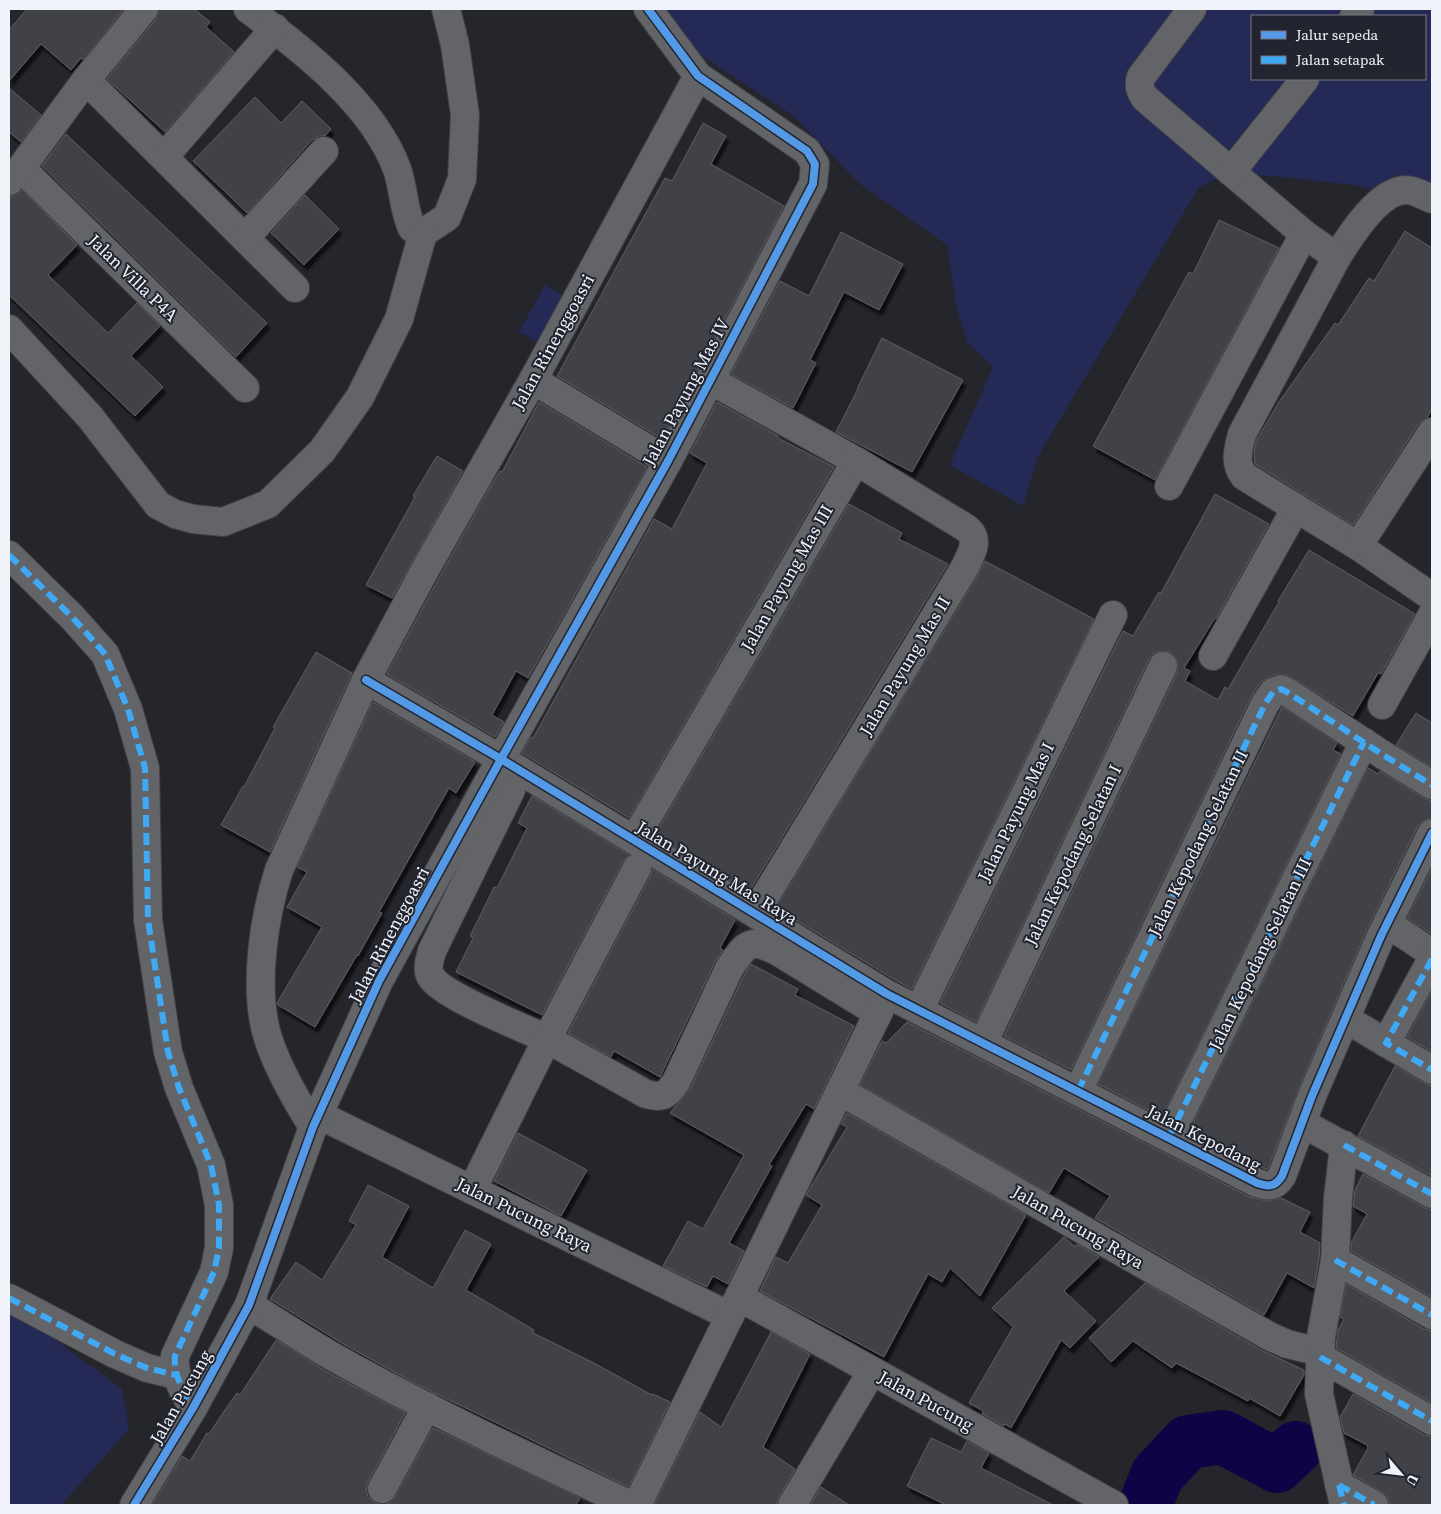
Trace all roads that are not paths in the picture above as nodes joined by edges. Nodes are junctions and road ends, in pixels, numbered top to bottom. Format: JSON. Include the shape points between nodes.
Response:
{"nodes":[{"id":1,"x":144,"y":9,"type":"edge"},
{"id":2,"x":248,"y":9,"type":"edge"},
{"id":3,"x":446,"y":9,"type":"edge"},
{"id":4,"x":648,"y":9,"type":"edge"},
{"id":5,"x":1192,"y":9,"type":"edge"},
{"id":6,"x":275,"y":28,"type":"junction"},
{"id":7,"x":698,"y":76,"type":"junction"},
{"id":8,"x":86,"y":80,"type":"junction"},
{"id":9,"x":1304,"y":80,"type":"edge"},
{"id":10,"x":324,"y":151,"type":"dead end"},
{"id":11,"x":164,"y":156,"type":"junction"},
{"id":12,"x":1231,"y":172,"type":"junction"},
{"id":13,"x":15,"y":175,"type":"edge"},
{"id":14,"x":1432,"y":199,"type":"edge"},
{"id":15,"x":423,"y":233,"type":"junction"},
{"id":16,"x":1304,"y":234,"type":"junction"},
{"id":17,"x":245,"y":238,"type":"junction"},
{"id":18,"x":1337,"y":257,"type":"junction"},
{"id":19,"x":295,"y":288,"type":"dead end"},
{"id":20,"x":9,"y":329,"type":"edge"},
{"id":21,"x":533,"y":380,"type":"junction"},
{"id":22,"x":710,"y":380,"type":"junction"},
{"id":23,"x":245,"y":388,"type":"dead end"},
{"id":24,"x":1432,"y":432,"type":"edge"},
{"id":25,"x":668,"y":460,"type":"junction"},
{"id":26,"x":856,"y":461,"type":"junction"},
{"id":27,"x":1170,"y":486,"type":"dead end"},
{"id":28,"x":1296,"y":508,"type":"junction"},
{"id":29,"x":1358,"y":546,"type":"junction"},
{"id":30,"x":9,"y":555,"type":"edge"},
{"id":31,"x":1432,"y":597,"type":"edge"},
{"id":32,"x":1113,"y":615,"type":"dead end"},
{"id":33,"x":1432,"y":616,"type":"edge"},
{"id":34,"x":1213,"y":656,"type":"dead end"},
{"id":35,"x":1164,"y":666,"type":"dead end"},
{"id":36,"x":366,"y":680,"type":"junction"},
{"id":37,"x":1382,"y":705,"type":"dead end"},
{"id":38,"x":1364,"y":742,"type":"junction"},
{"id":39,"x":500,"y":759,"type":"junction"},
{"id":40,"x":1432,"y":784,"type":"edge"},
{"id":41,"x":511,"y":790,"type":"dead end"},
{"id":42,"x":1432,"y":833,"type":"edge"},
{"id":43,"x":634,"y":840,"type":"junction"},
{"id":44,"x":638,"y":868,"type":"dead end"},
{"id":45,"x":755,"y":913,"type":"junction"},
{"id":46,"x":1388,"y":924,"type":"junction"},
{"id":47,"x":1432,"y":953,"type":"edge"},
{"id":48,"x":1432,"y":959,"type":"edge"},
{"id":49,"x":883,"y":1003,"type":"junction"},
{"id":50,"x":919,"y":1010,"type":"junction"},
{"id":51,"x":1346,"y":1019,"type":"junction"},
{"id":52,"x":547,"y":1039,"type":"junction"},
{"id":53,"x":984,"y":1043,"type":"junction"},
{"id":54,"x":1386,"y":1043,"type":"junction"},
{"id":55,"x":1432,"y":1070,"type":"edge"},
{"id":56,"x":840,"y":1091,"type":"junction"},
{"id":57,"x":1078,"y":1091,"type":"junction"},
{"id":58,"x":316,"y":1121,"type":"junction"},
{"id":59,"x":1302,"y":1123,"type":"junction"},
{"id":60,"x":1169,"y":1137,"type":"junction"},
{"id":61,"x":1344,"y":1145,"type":"junction"},
{"id":62,"x":472,"y":1190,"type":"junction"},
{"id":63,"x":1432,"y":1194,"type":"edge"},
{"id":64,"x":1335,"y":1260,"type":"junction"},
{"id":65,"x":9,"y":1298,"type":"edge"},
{"id":66,"x":249,"y":1305,"type":"junction"},
{"id":67,"x":734,"y":1307,"type":"junction"},
{"id":68,"x":1432,"y":1315,"type":"edge"},
{"id":69,"x":1317,"y":1353,"type":"junction"},
{"id":70,"x":872,"y":1371,"type":"junction"},
{"id":71,"x":176,"y":1375,"type":"junction"},
{"id":72,"x":427,"y":1406,"type":"junction"},
{"id":73,"x":193,"y":1408,"type":"junction"},
{"id":74,"x":1432,"y":1421,"type":"edge"},
{"id":75,"x":382,"y":1489,"type":"dead end"},
{"id":76,"x":1341,"y":1495,"type":"edge"},
{"id":77,"x":137,"y":1504,"type":"edge"},
{"id":78,"x":631,"y":1505,"type":"edge"},
{"id":79,"x":637,"y":1505,"type":"edge"},
{"id":80,"x":792,"y":1505,"type":"edge"},
{"id":81,"x":1114,"y":1505,"type":"edge"},
{"id":82,"x":1374,"y":1505,"type":"edge"}],
"edges":[{"from":1,"to":8,"type":"street","name":"Jalan Villa P4A"},
{"from":2,"to":6,"type":"street"},
{"from":3,"to":15,"type":"street","via":[[465,114],[462,179],[447,217]]},
{"from":4,"to":7,"type":"street"},
{"from":5,"to":12,"type":"street","via":[[1141,77],[1140,86],[1145,98]]},
{"from":6,"to":11,"type":"street"},
{"from":6,"to":15,"type":"street","via":[[308,54],[379,132],[397,170],[406,217],[412,228]]},
{"from":7,"to":21,"type":"street","name":"Jalan Rinenggoasri"},
{"from":7,"to":22,"type":"street","name":"Jalan Payung Mas IV","via":[[807,151],[815,164],[813,184]]},
{"from":8,"to":11,"type":"street"},
{"from":8,"to":13,"type":"street","name":"Jalan Villa P4A"},
{"from":9,"to":12,"type":"street"},
{"from":10,"to":17,"type":"street"},
{"from":11,"to":17,"type":"street"},
{"from":12,"to":16,"type":"street"},
{"from":13,"to":23,"type":"street","name":"Jalan Villa P4A"},
{"from":14,"to":18,"type":"street","via":[[1408,190],[1399,191],[1381,202],[1357,226]]},
{"from":15,"to":20,"type":"street","via":[[399,319],[360,397],[322,451],[268,504],[223,522],[194,519],[158,505],[90,417]]},
{"from":16,"to":18,"type":"street"},
{"from":16,"to":27,"type":"street"},
{"from":17,"to":19,"type":"street"},
{"from":18,"to":28,"type":"street","via":[[1238,447],[1237,461],[1244,476]]},
{"from":21,"to":25,"type":"street"},
{"from":21,"to":36,"type":"street","name":"Jalan Rinenggoasri"},
{"from":22,"to":25,"type":"street","name":"Jalan Payung Mas IV"},
{"from":22,"to":26,"type":"street"},
{"from":24,"to":29,"type":"street"},
{"from":25,"to":39,"type":"street","name":"Jalan Payung Mas IV"},
{"from":26,"to":43,"type":"street","name":"Jalan Payung Mas III"},
{"from":26,"to":45,"type":"street","name":"Jalan Payung Mas II","via":[[972,532],[974,543],[965,567]]},
{"from":28,"to":29,"type":"street"},
{"from":28,"to":34,"type":"street"},
{"from":29,"to":31,"type":"street"},
{"from":30,"to":71,"type":"street","via":[[105,654],[128,709],[145,768],[148,920],[163,1023],[179,1088],[211,1165],[219,1205],[218,1260],[175,1356]]},
{"from":32,"to":50,"type":"street","name":"Jalan Payung Mas I"},
{"from":33,"to":37,"type":"street"},
{"from":35,"to":53,"type":"street","name":"Jalan Kepodang Selatan I"},
{"from":36,"to":39,"type":"street"},
{"from":36,"to":58,"type":"street","name":"Jalan Rinenggoasri","via":[[279,870],[263,946],[261,1000],[266,1032],[295,1100]]},
{"from":38,"to":40,"type":"street"},
{"from":38,"to":57,"type":"street","name":"Jalan Kepodang Selatan II","via":[[1287,692],[1281,689],[1273,692]]},
{"from":38,"to":60,"type":"street","name":"Jalan Kepodang Selatan III"},
{"from":39,"to":43,"type":"street","name":"Jalan Payung Mas Raya"},
{"from":39,"to":58,"type":"street","name":"Jalan Rinenggoasri","via":[[379,981]]},
{"from":41,"to":52,"type":"street","via":[[432,950],[428,965],[430,975],[439,986],[456,997]]},
{"from":42,"to":46,"type":"street","name":"Jalan Kepodang"},
{"from":43,"to":45,"type":"street","name":"Jalan Payung Mas Raya"},
{"from":44,"to":52,"type":"street"},
{"from":45,"to":49,"type":"street","name":"Jalan Payung Mas Raya"},
{"from":46,"to":47,"type":"street"},
{"from":46,"to":51,"type":"street","name":"Jalan Kepodang"},
{"from":48,"to":54,"type":"street"},
{"from":49,"to":50,"type":"street","name":"Jalan Payung Mas Raya"},
{"from":49,"to":52,"type":"street","via":[[759,942],[742,950],[730,967],[676,1082],[667,1094],[658,1098],[646,1094]]},
{"from":49,"to":56,"type":"street"},
{"from":50,"to":53,"type":"street","name":"Jalan Kepodang"},
{"from":51,"to":54,"type":"street"},
{"from":51,"to":59,"type":"street","name":"Jalan Kepodang"},
{"from":52,"to":62,"type":"street"},
{"from":53,"to":57,"type":"street","name":"Jalan Kepodang"},
{"from":54,"to":55,"type":"street"},
{"from":56,"to":67,"type":"street"},
{"from":56,"to":69,"type":"street","name":"Jalan Pucung Raya","via":[[1269,1336]]},
{"from":57,"to":60,"type":"street","name":"Jalan Kepodang"},
{"from":58,"to":62,"type":"street","name":"Jalan Pucung Raya"},
{"from":58,"to":66,"type":"street","name":"Jalan Rinenggoasri"},
{"from":59,"to":60,"type":"street","name":"Jalan Kepodang","via":[[1282,1176],[1278,1183],[1267,1186]]},
{"from":59,"to":61,"type":"street"},
{"from":61,"to":63,"type":"street"},
{"from":61,"to":64,"type":"street"},
{"from":62,"to":67,"type":"street","name":"Jalan Pucung Raya"},
{"from":64,"to":68,"type":"street"},
{"from":64,"to":69,"type":"street"},
{"from":65,"to":71,"type":"street","via":[[115,1354],[147,1368]]},
{"from":66,"to":72,"type":"street","via":[[336,1358]]},
{"from":66,"to":73,"type":"street","name":"Jalan Pucung"},
{"from":67,"to":70,"type":"street","name":"Jalan Pucung"},
{"from":67,"to":79,"type":"street"},
{"from":69,"to":74,"type":"street","name":"Jalan Pucung Raya"},
{"from":69,"to":76,"type":"street","via":[[1319,1394]]},
{"from":70,"to":80,"type":"street"},
{"from":70,"to":81,"type":"street","name":"Jalan Pucung"},
{"from":71,"to":73,"type":"street"},
{"from":72,"to":75,"type":"street"},
{"from":72,"to":78,"type":"street"},
{"from":73,"to":77,"type":"street","name":"Jalan Pucung"},
{"from":76,"to":82,"type":"street"}]}
